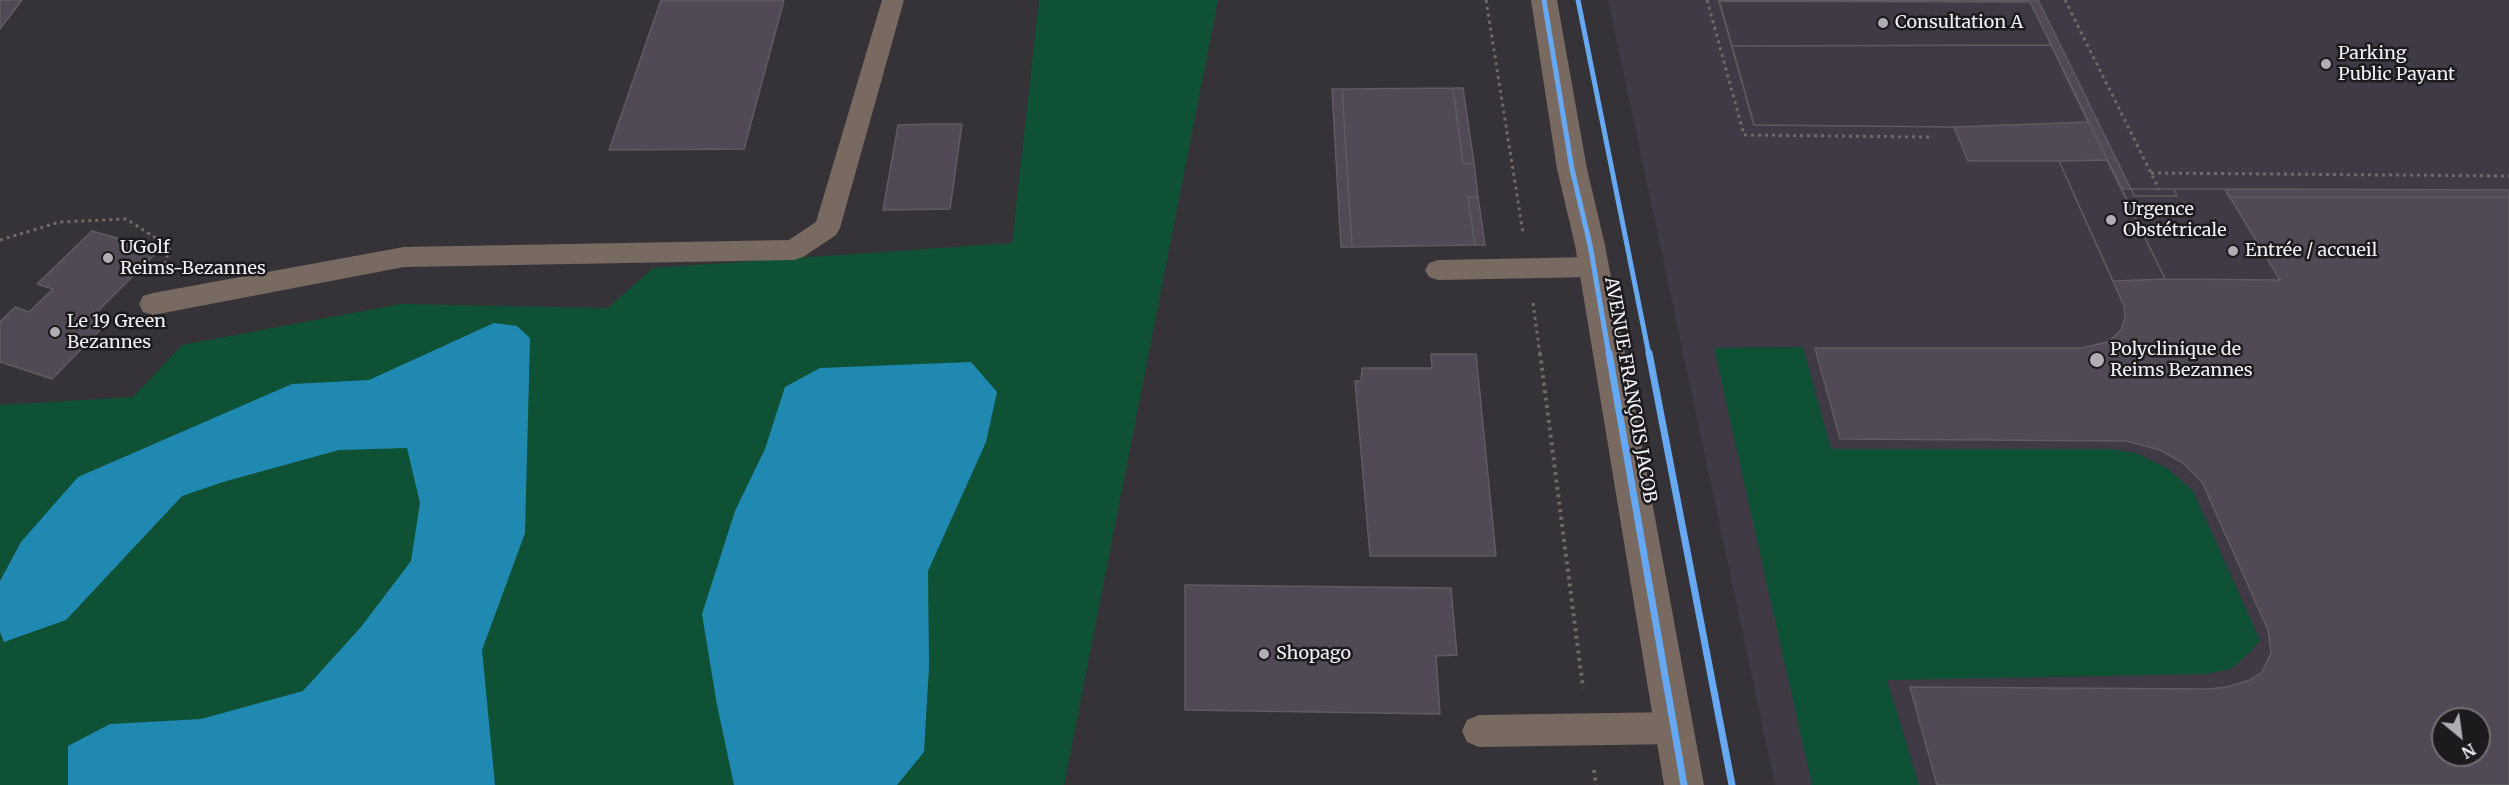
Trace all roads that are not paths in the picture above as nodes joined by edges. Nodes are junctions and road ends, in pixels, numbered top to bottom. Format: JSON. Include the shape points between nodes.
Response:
{"nodes":[{"id":1,"x":892,"y":0,"type":"edge"},
{"id":2,"x":1544,"y":0,"type":"edge"},
{"id":3,"x":1593,"y":267,"type":"junction"},
{"id":4,"x":1438,"y":270,"type":"dead end"},
{"id":5,"x":153,"y":304,"type":"road end"},
{"id":6,"x":1675,"y":728,"type":"junction"},
{"id":7,"x":1479,"y":731,"type":"dead end"},
{"id":8,"x":1684,"y":785,"type":"edge"}],
"edges":[{"from":1,"to":5,"type":"lane","via":[[827,228],[794,250],[404,256]]},
{"from":2,"to":3,"type":"street","name":"AVENUE FRANÇOIS JACOB"},
{"from":3,"to":4,"type":"lane","name":"AVENUE FRANÇOIS JACOB"},
{"from":3,"to":6,"type":"street","name":"AVENUE FRANÇOIS JACOB"},
{"from":6,"to":7,"type":"lane"},
{"from":6,"to":8,"type":"street","name":"AVENUE FRANÇOIS JACOB"}]}
